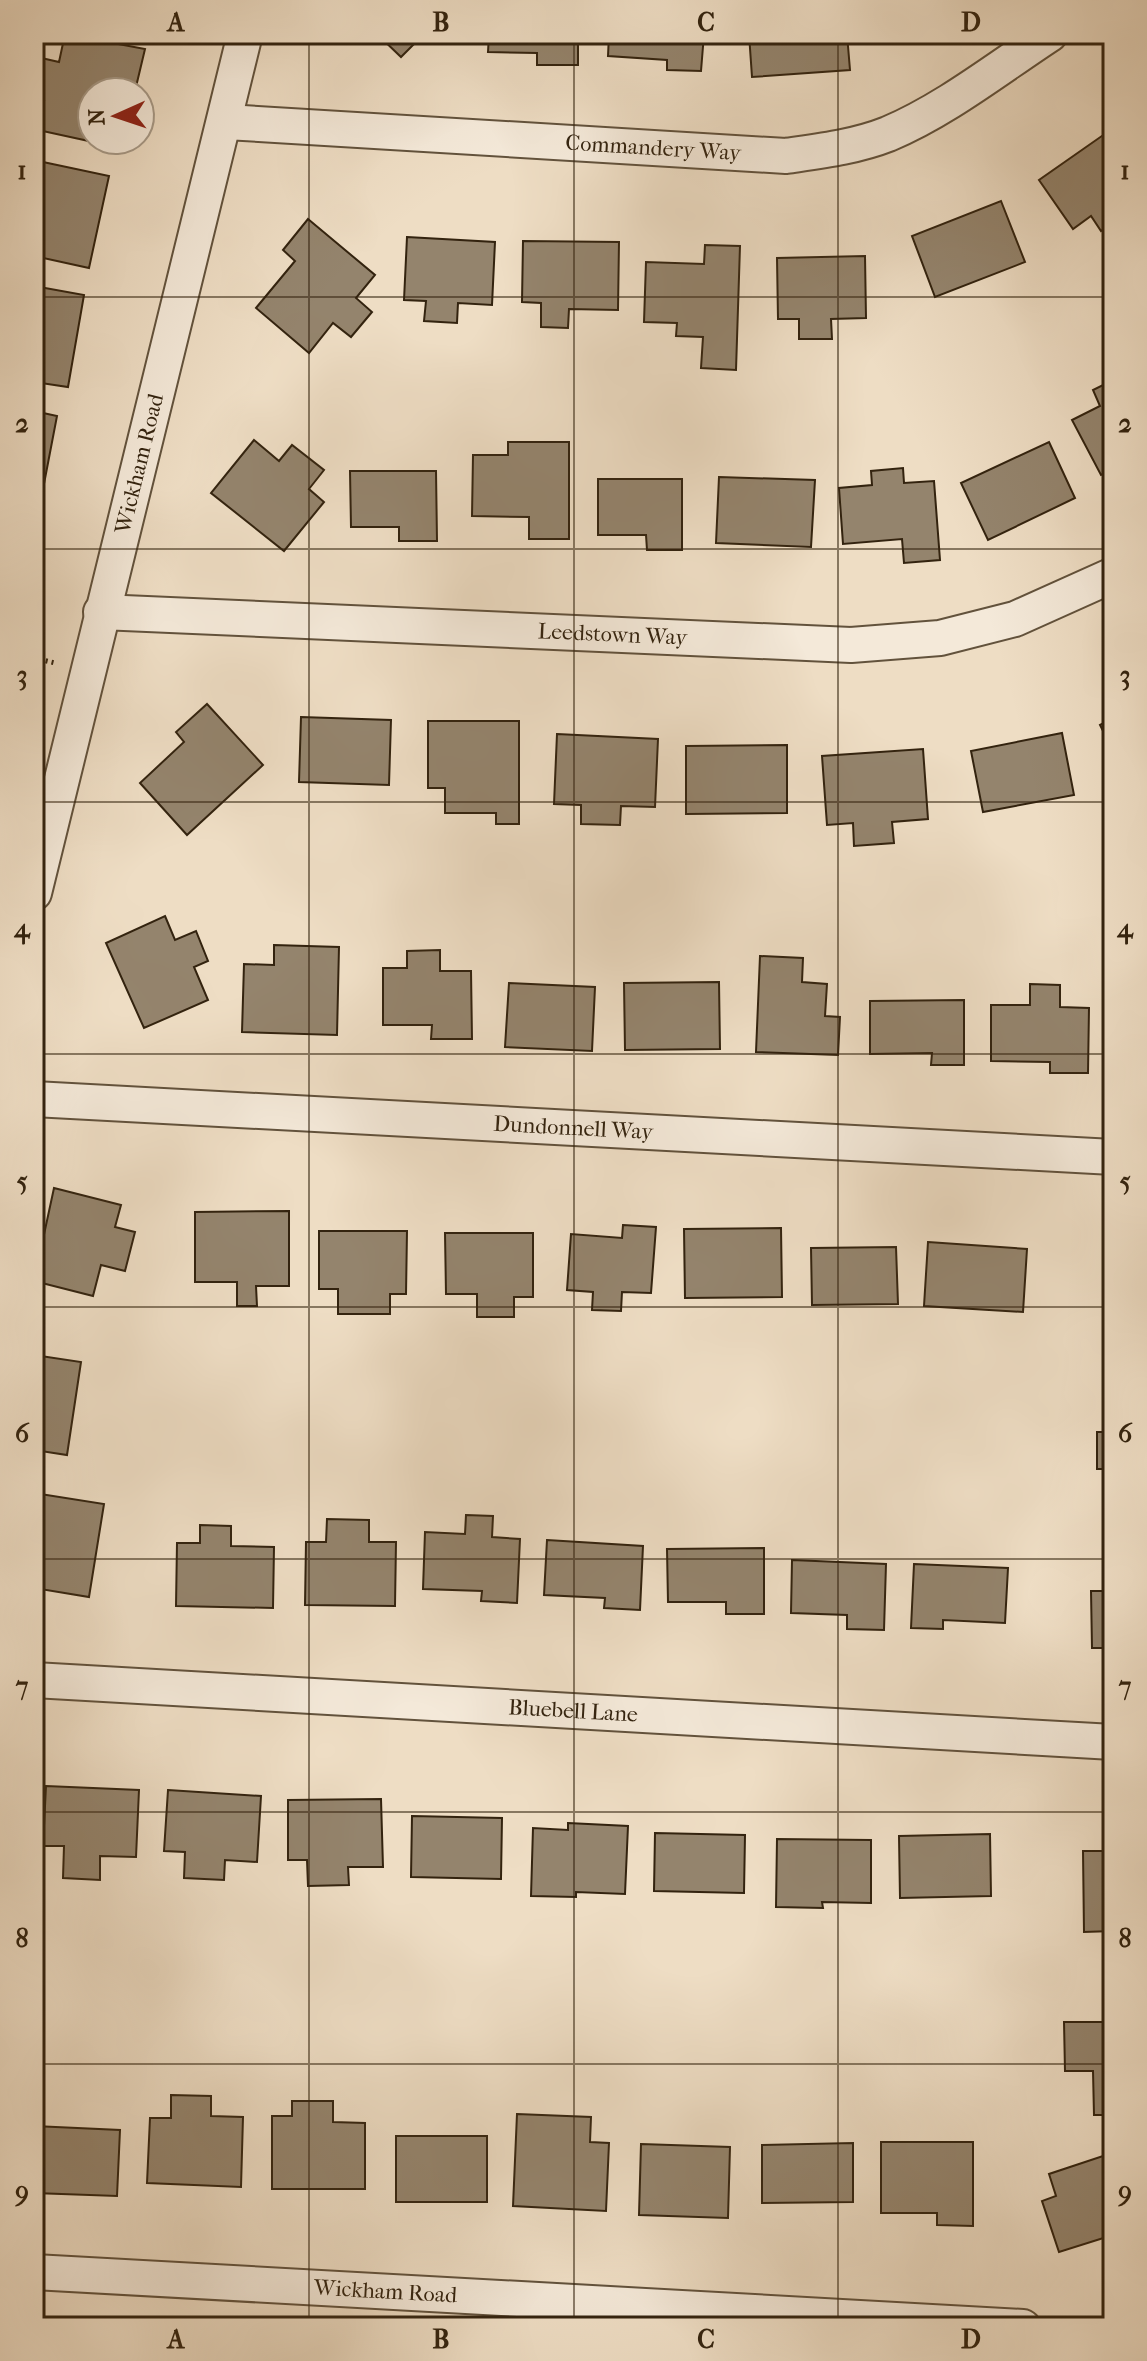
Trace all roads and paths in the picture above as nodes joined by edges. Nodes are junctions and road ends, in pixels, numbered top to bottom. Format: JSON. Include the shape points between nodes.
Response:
{"nodes":[{"id":1,"x":245,"y":34,"type":"edge"},
{"id":2,"x":1050,"y":34,"type":"edge"},
{"id":3,"x":226,"y":122,"type":"junction"},
{"id":4,"x":1113,"y":575,"type":"edge"},
{"id":5,"x":101,"y":612,"type":"junction"},
{"id":6,"x":34,"y":893,"type":"edge"},
{"id":7,"x":34,"y":1099,"type":"edge"},
{"id":8,"x":1113,"y":1157,"type":"edge"},
{"id":9,"x":34,"y":1680,"type":"edge"},
{"id":10,"x":1113,"y":1742,"type":"edge"},
{"id":11,"x":34,"y":2272,"type":"edge"},
{"id":12,"x":1023,"y":2327,"type":"edge"}],
"edges":[{"from":1,"to":3,"type":"street","name":"Wickham Road"},
{"from":2,"to":3,"type":"street","name":"Commandery Way","via":[[888,133],[842,148],[786,156]]},
{"from":3,"to":5,"type":"street","name":"Wickham Road"},
{"from":4,"to":5,"type":"street","name":"Leedstown Way","via":[[1015,619],[940,638],[851,645]]},
{"from":5,"to":6,"type":"street","name":"Wickham Road"},
{"from":7,"to":8,"type":"street","name":"Dundonnell Way"},
{"from":9,"to":10,"type":"street","name":"Bluebell Lane"},
{"from":11,"to":12,"type":"street","name":"Wickham Road"}]}
